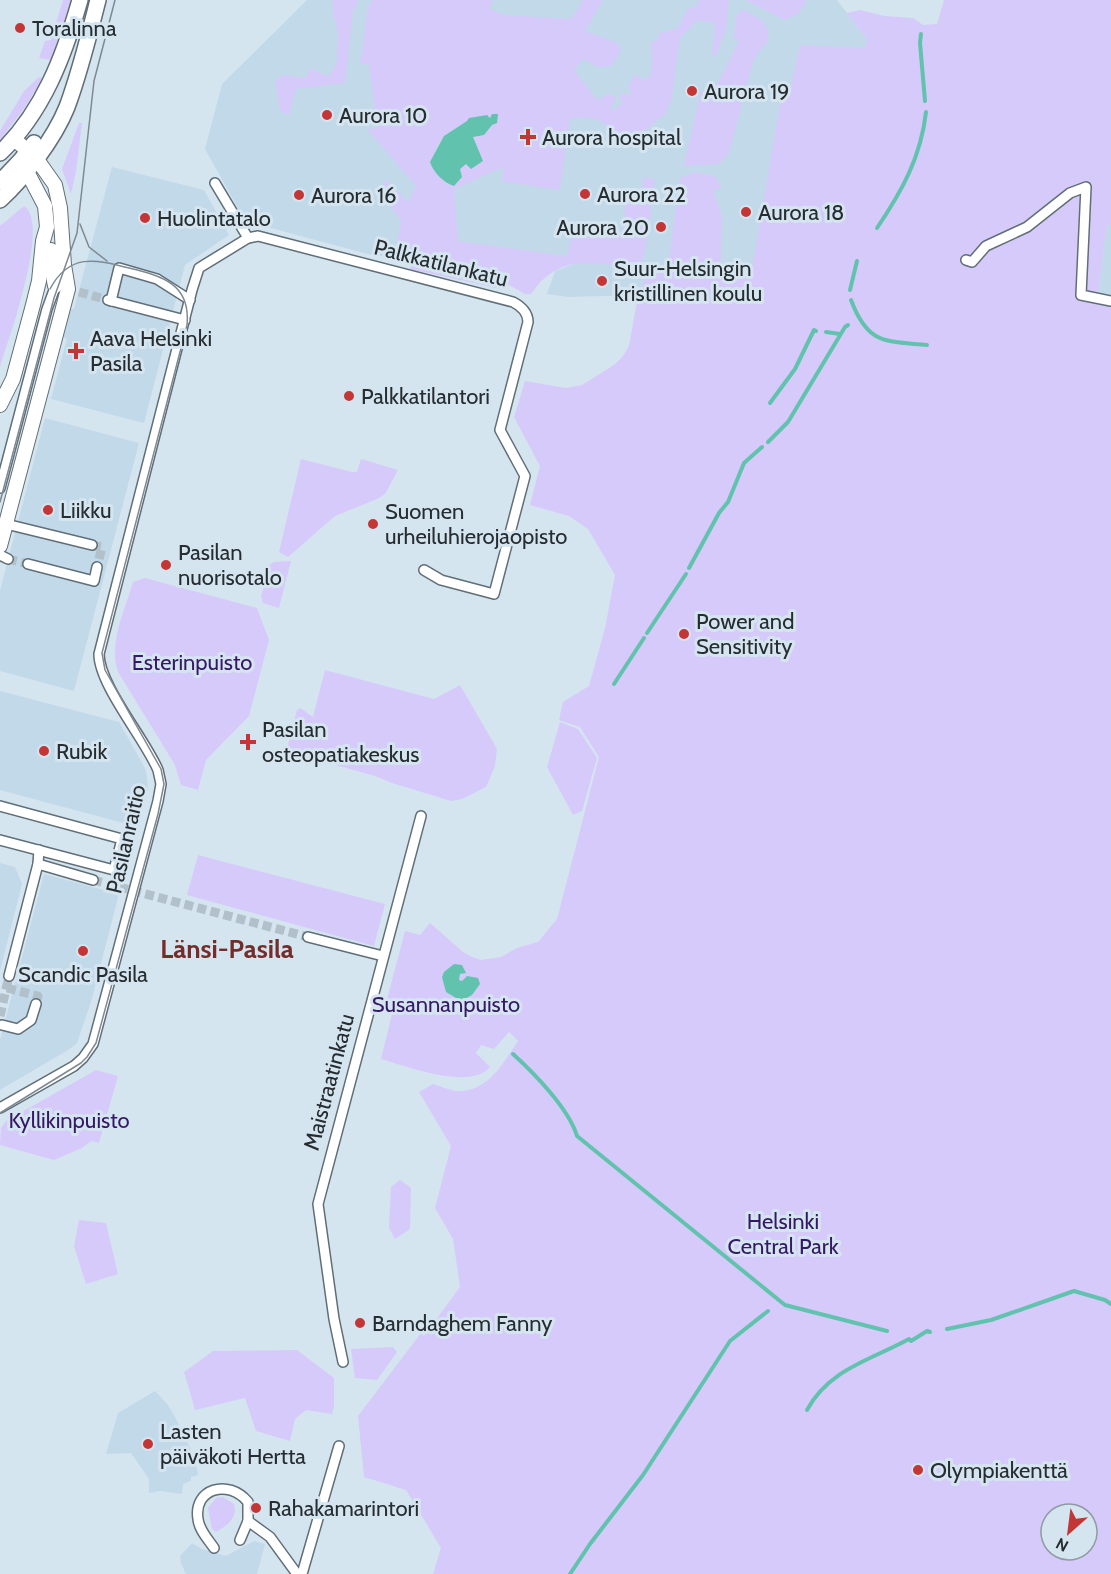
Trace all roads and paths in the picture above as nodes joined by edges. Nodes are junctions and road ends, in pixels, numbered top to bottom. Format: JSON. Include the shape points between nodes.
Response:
{"nodes":[{"id":1,"x":80,"y":0,"type":"edge"},
{"id":2,"x":98,"y":0,"type":"edge"},
{"id":3,"x":14,"y":139,"type":"junction"},
{"id":4,"x":0,"y":153,"type":"edge"},
{"id":5,"x":28,"y":160,"type":"junction"},
{"id":6,"x":0,"y":182,"type":"edge"},
{"id":7,"x":215,"y":183,"type":"dead end"},
{"id":8,"x":0,"y":200,"type":"edge"},
{"id":9,"x":47,"y":227,"type":"junction"},
{"id":10,"x":248,"y":238,"type":"junction"},
{"id":11,"x":966,"y":260,"type":"dead end"},
{"id":12,"x":39,"y":281,"type":"junction"},
{"id":13,"x":68,"y":289,"type":"junction"},
{"id":14,"x":190,"y":300,"type":"junction"},
{"id":15,"x":1111,"y":301,"type":"edge"},
{"id":16,"x":185,"y":320,"type":"junction"},
{"id":17,"x":0,"y":405,"type":"edge"},
{"id":18,"x":0,"y":488,"type":"edge"},
{"id":19,"x":3,"y":524,"type":"edge"},
{"id":20,"x":92,"y":545,"type":"dead end"},
{"id":21,"x":0,"y":546,"type":"edge"},
{"id":22,"x":28,"y":564,"type":"tunnel mouth"},
{"id":23,"x":97,"y":567,"type":"dead end"},
{"id":24,"x":424,"y":570,"type":"dead end"},
{"id":25,"x":0,"y":806,"type":"edge"},
{"id":26,"x":421,"y":816,"type":"dead end"},
{"id":27,"x":0,"y":840,"type":"edge"},
{"id":28,"x":39,"y":850,"type":"junction"},
{"id":29,"x":38,"y":864,"type":"junction"},
{"id":30,"x":93,"y":880,"type":"tunnel mouth"},
{"id":31,"x":308,"y":937,"type":"tunnel mouth"},
{"id":32,"x":382,"y":956,"type":"junction"},
{"id":33,"x":9,"y":976,"type":"tunnel mouth"},
{"id":34,"x":36,"y":1004,"type":"dead end"},
{"id":35,"x":2,"y":1025,"type":"dead end"},
{"id":36,"x":0,"y":1108,"type":"edge"},
{"id":37,"x":343,"y":1362,"type":"dead end"},
{"id":38,"x":339,"y":1446,"type":"dead end"},
{"id":39,"x":248,"y":1521,"type":"junction"},
{"id":40,"x":240,"y":1540,"type":"dead end"},
{"id":41,"x":214,"y":1548,"type":"dead end"},
{"id":42,"x":299,"y":1574,"type":"edge"}],
"edges":[{"from":1,"to":3,"type":"main road","via":[[45,94]]},
{"from":2,"to":5,"type":"main road","via":[[66,109]]},
{"from":3,"to":4,"type":"main road"},
{"from":3,"to":5,"type":"street"},
{"from":5,"to":6,"type":"main road"},
{"from":5,"to":8,"type":"main road"},
{"from":5,"to":9,"type":"street","via":[[45,206]]},
{"from":5,"to":13,"type":"street","via":[[49,174],[58,195]]},
{"from":7,"to":10,"type":"street"},
{"from":9,"to":12,"type":"street"},
{"from":9,"to":13,"type":"street","via":[[51,266]]},
{"from":10,"to":14,"type":"street","via":[[200,268]]},
{"from":10,"to":24,"type":"street","name":"Palkkatilankatu","via":[[262,237],[513,302],[526,312],[528,322],[500,430],[525,476],[494,594],[441,580]]},
{"from":11,"to":15,"type":"street","via":[[972,262],[986,246],[1027,226],[1070,193],[1086,187],[1081,294]]},
{"from":12,"to":13,"type":"street"},
{"from":12,"to":17,"type":"street","via":[[15,370]]},
{"from":13,"to":18,"type":"street","via":[[47,309]]},
{"from":13,"to":19,"type":"street"},
{"from":14,"to":16,"type":"street","name":"Pasilanraitio"},
{"from":14,"to":16,"type":"street","via":[[157,279],[119,268],[109,300]]},
{"from":16,"to":36,"type":"street","name":"Pasilanraitio","via":[[99,654],[107,681],[158,770],[158,801],[93,1044],[74,1065]]},
{"from":19,"to":20,"type":"street"},
{"from":19,"to":21,"type":"street"},
{"from":22,"to":23,"type":"street","via":[[94,581]]},
{"from":25,"to":28,"type":"street","via":[[122,839],[114,870]]},
{"from":26,"to":32,"type":"street","name":"Maistraatinkatu"},
{"from":27,"to":28,"type":"street"},
{"from":28,"to":29,"type":"street"},
{"from":29,"to":30,"type":"street"},
{"from":29,"to":33,"type":"street"},
{"from":31,"to":32,"type":"street"},
{"from":32,"to":37,"type":"street","name":"Maistraatinkatu","via":[[318,1204]]},
{"from":34,"to":35,"type":"street","via":[[31,1020],[18,1029]]},
{"from":38,"to":42,"type":"street"},
{"from":39,"to":40,"type":"street"},
{"from":39,"to":41,"type":"street","via":[[248,1502],[241,1494],[220,1488],[210,1492],[202,1499],[198,1520]]},
{"from":39,"to":42,"type":"street","via":[[270,1537]]}]}
